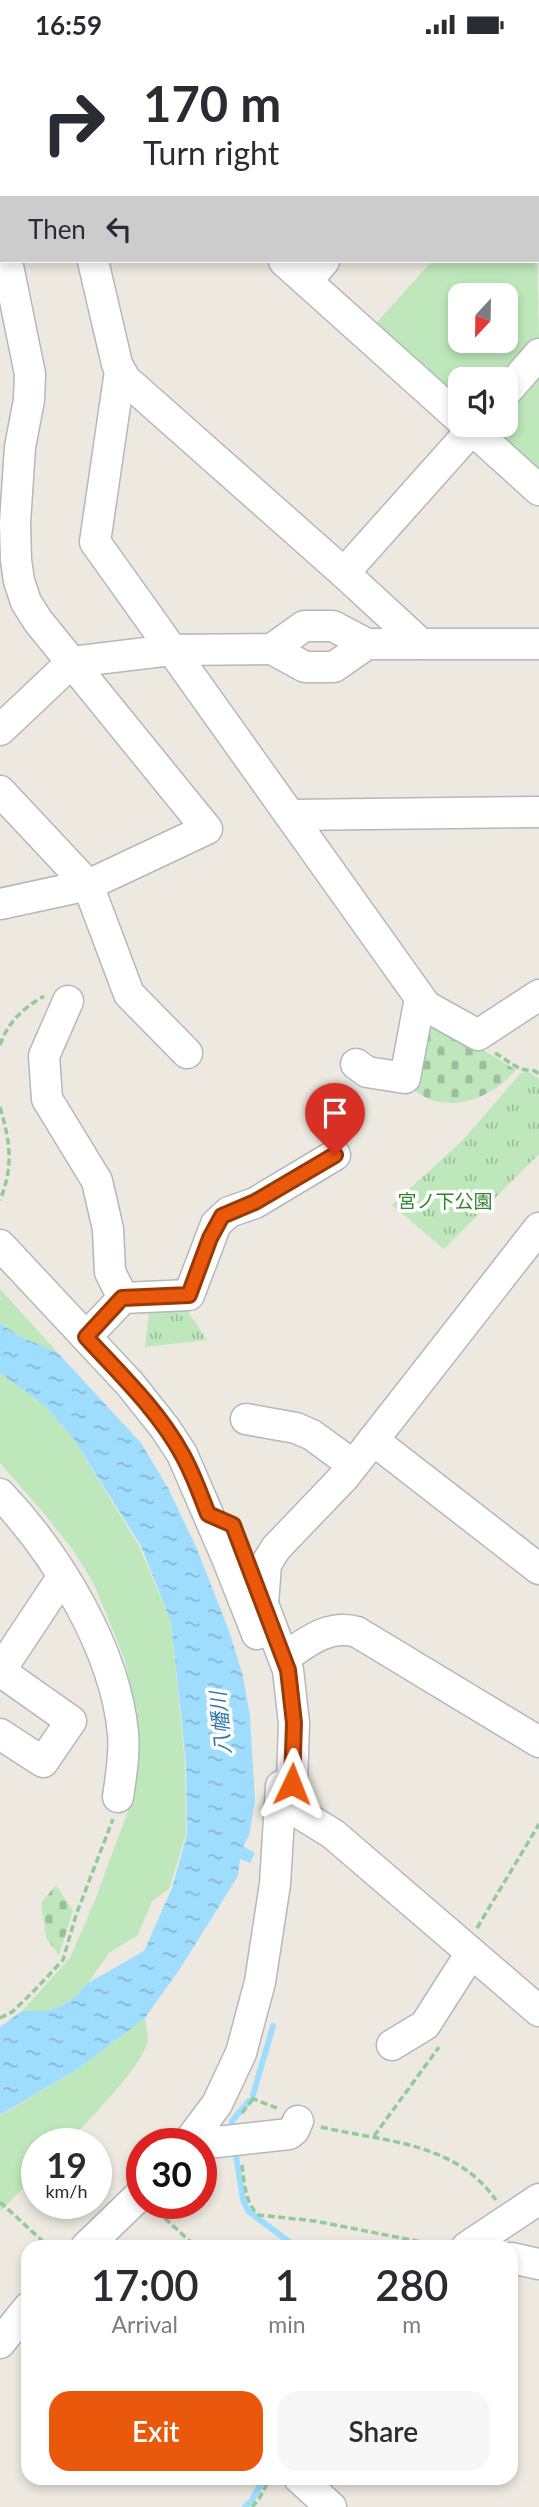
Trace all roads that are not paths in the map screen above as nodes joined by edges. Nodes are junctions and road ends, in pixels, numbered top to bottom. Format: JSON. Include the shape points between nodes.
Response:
{"nodes":[{"id":1,"x":7,"y":263,"type":"edge"},
{"id":2,"x":93,"y":263,"type":"edge"},
{"id":3,"x":290,"y":263,"type":"edge"},
{"id":4,"x":315,"y":271,"type":"edge"},
{"id":5,"x":539,"y":354,"type":"edge"},
{"id":6,"x":518,"y":378,"type":"edge"},
{"id":7,"x":125,"y":379,"type":"junction"},
{"id":8,"x":448,"y":404,"type":"edge"},
{"id":9,"x":459,"y":437,"type":"edge"},
{"id":10,"x":482,"y":437,"type":"edge"},
{"id":11,"x":10,"y":447,"type":"edge"},
{"id":12,"x":539,"y":490,"type":"edge"},
{"id":13,"x":344,"y":573,"type":"junction"},
{"id":14,"x":367,"y":644,"type":"junction"},
{"id":15,"x":421,"y":644,"type":"junction"},
{"id":16,"x":539,"y":644,"type":"edge"},
{"id":17,"x":272,"y":649,"type":"junction"},
{"id":18,"x":171,"y":650,"type":"junction"},
{"id":19,"x":72,"y":662,"type":"junction"},
{"id":20,"x":0,"y":730,"type":"edge"},
{"id":21,"x":0,"y":791,"type":"edge"},
{"id":22,"x":539,"y":813,"type":"edge"},
{"id":23,"x":290,"y":815,"type":"junction"},
{"id":24,"x":88,"y":885,"type":"junction"},
{"id":25,"x":0,"y":904,"type":"edge"},
{"id":26,"x":539,"y":995,"type":"edge"},
{"id":27,"x":420,"y":998,"type":"junction"},
{"id":28,"x":68,"y":1001,"type":"dead end"},
{"id":29,"x":187,"y":1053,"type":"dead end"},
{"id":30,"x":356,"y":1065,"type":"dead end"},
{"id":31,"x":335,"y":1155,"type":"dead end"},
{"id":32,"x":539,"y":1228,"type":"edge"},
{"id":33,"x":0,"y":1245,"type":"edge"},
{"id":34,"x":122,"y":1298,"type":"junction"},
{"id":35,"x":86,"y":1337,"type":"junction"},
{"id":36,"x":246,"y":1419,"type":"dead end"},
{"id":37,"x":373,"y":1440,"type":"junction"},
{"id":38,"x":353,"y":1465,"type":"junction"},
{"id":39,"x":0,"y":1494,"type":"edge"},
{"id":40,"x":208,"y":1514,"type":"junction"},
{"id":41,"x":539,"y":1569,"type":"edge"},
{"id":42,"x":63,"y":1576,"type":"junction"},
{"id":43,"x":262,"y":1604,"type":"junction"},
{"id":44,"x":284,"y":1658,"type":"junction"},
{"id":45,"x":0,"y":1671,"type":"edge"},
{"id":46,"x":534,"y":1731,"type":"edge"},
{"id":47,"x":1,"y":1737,"type":"edge"},
{"id":48,"x":118,"y":1797,"type":"road end"},
{"id":49,"x":281,"y":1802,"type":"junction"},
{"id":50,"x":468,"y":1951,"type":"junction"},
{"id":51,"x":539,"y":2011,"type":"edge"},
{"id":52,"x":392,"y":2045,"type":"dead end"},
{"id":53,"x":298,"y":2121,"type":"road end"},
{"id":54,"x":199,"y":2128,"type":"edge"},
{"id":55,"x":217,"y":2142,"type":"edge"},
{"id":56,"x":539,"y":2199,"type":"edge"},
{"id":57,"x":126,"y":2208,"type":"edge"},
{"id":58,"x":93,"y":2240,"type":"edge"},
{"id":59,"x":475,"y":2240,"type":"edge"},
{"id":60,"x":518,"y":2260,"type":"edge"},
{"id":61,"x":539,"y":2264,"type":"edge"},
{"id":62,"x":21,"y":2317,"type":"edge"},
{"id":63,"x":0,"y":2343,"type":"edge"},
{"id":64,"x":307,"y":2485,"type":"edge"},
{"id":65,"x":331,"y":2507,"type":"edge"}],
"edges":[{"from":1,"to":11,"type":"street","via":[[30,374],[29,400]]},
{"from":2,"to":7,"type":"street","via":[[117,363]]},
{"from":3,"to":4,"type":"street"},
{"from":4,"to":8,"type":"street"},
{"from":5,"to":6,"type":"street"},
{"from":7,"to":13,"type":"street"},
{"from":7,"to":18,"type":"street","via":[[120,371],[95,542]]},
{"from":9,"to":13,"type":"street"},
{"from":10,"to":12,"type":"street"},
{"from":11,"to":19,"type":"street","via":[[19,581],[38,621]]},
{"from":13,"to":15,"type":"street"},
{"from":14,"to":15,"type":"street"},
{"from":14,"to":17,"type":"street","via":[[333,626],[304,626]]},
{"from":14,"to":17,"type":"street","via":[[334,667],[304,667]]},
{"from":15,"to":16,"type":"street"},
{"from":17,"to":18,"type":"street"},
{"from":18,"to":19,"type":"street"},
{"from":18,"to":23,"type":"street"},
{"from":19,"to":20,"type":"street"},
{"from":19,"to":24,"type":"street","via":[[207,829]]},
{"from":21,"to":24,"type":"street"},
{"from":22,"to":23,"type":"street"},
{"from":23,"to":27,"type":"street"},
{"from":24,"to":25,"type":"street"},
{"from":24,"to":29,"type":"street","via":[[129,994]]},
{"from":26,"to":27,"type":"street","via":[[478,1035],[426,1006]]},
{"from":27,"to":30,"type":"street","via":[[405,1079],[367,1072]]},
{"from":28,"to":34,"type":"street","via":[[44,1056],[47,1099],[97,1181],[108,1229],[110,1272]]},
{"from":31,"to":34,"type":"street","via":[[222,1216],[189,1295]]},
{"from":32,"to":37,"type":"street"},
{"from":33,"to":35,"type":"street"},
{"from":34,"to":35,"type":"street"},
{"from":35,"to":40,"type":"street","via":[[130,1384],[183,1454]]},
{"from":36,"to":38,"type":"street","via":[[296,1428]]},
{"from":37,"to":38,"type":"street"},
{"from":37,"to":41,"type":"street"},
{"from":38,"to":43,"type":"street","via":[[276,1548],[266,1565]]},
{"from":39,"to":42,"type":"street","via":[[27,1523]]},
{"from":40,"to":43,"type":"street","via":[[233,1525]]},
{"from":40,"to":49,"type":"street","via":[[273,1680],[280,1726]]},
{"from":42,"to":45,"type":"street"},
{"from":42,"to":48,"type":"street","via":[[112,1675],[124,1744]]},
{"from":43,"to":44,"type":"street"},
{"from":44,"to":46,"type":"street","via":[[334,1629],[357,1632]]},
{"from":44,"to":49,"type":"street","via":[[294,1723],[292,1784]]},
{"from":45,"to":47,"type":"street","via":[[71,1721],[43,1762]]},
{"from":49,"to":50,"type":"street","via":[[332,1833]]},
{"from":49,"to":54,"type":"street","via":[[261,1982],[241,2053],[217,2104]]},
{"from":50,"to":51,"type":"street"},
{"from":50,"to":52,"type":"street","via":[[425,2025]]},
{"from":53,"to":55,"type":"street","via":[[289,2134]]},
{"from":56,"to":59,"type":"street"},
{"from":57,"to":58,"type":"street"},
{"from":60,"to":61,"type":"street"},
{"from":62,"to":63,"type":"street"},
{"from":64,"to":65,"type":"street"}]}
